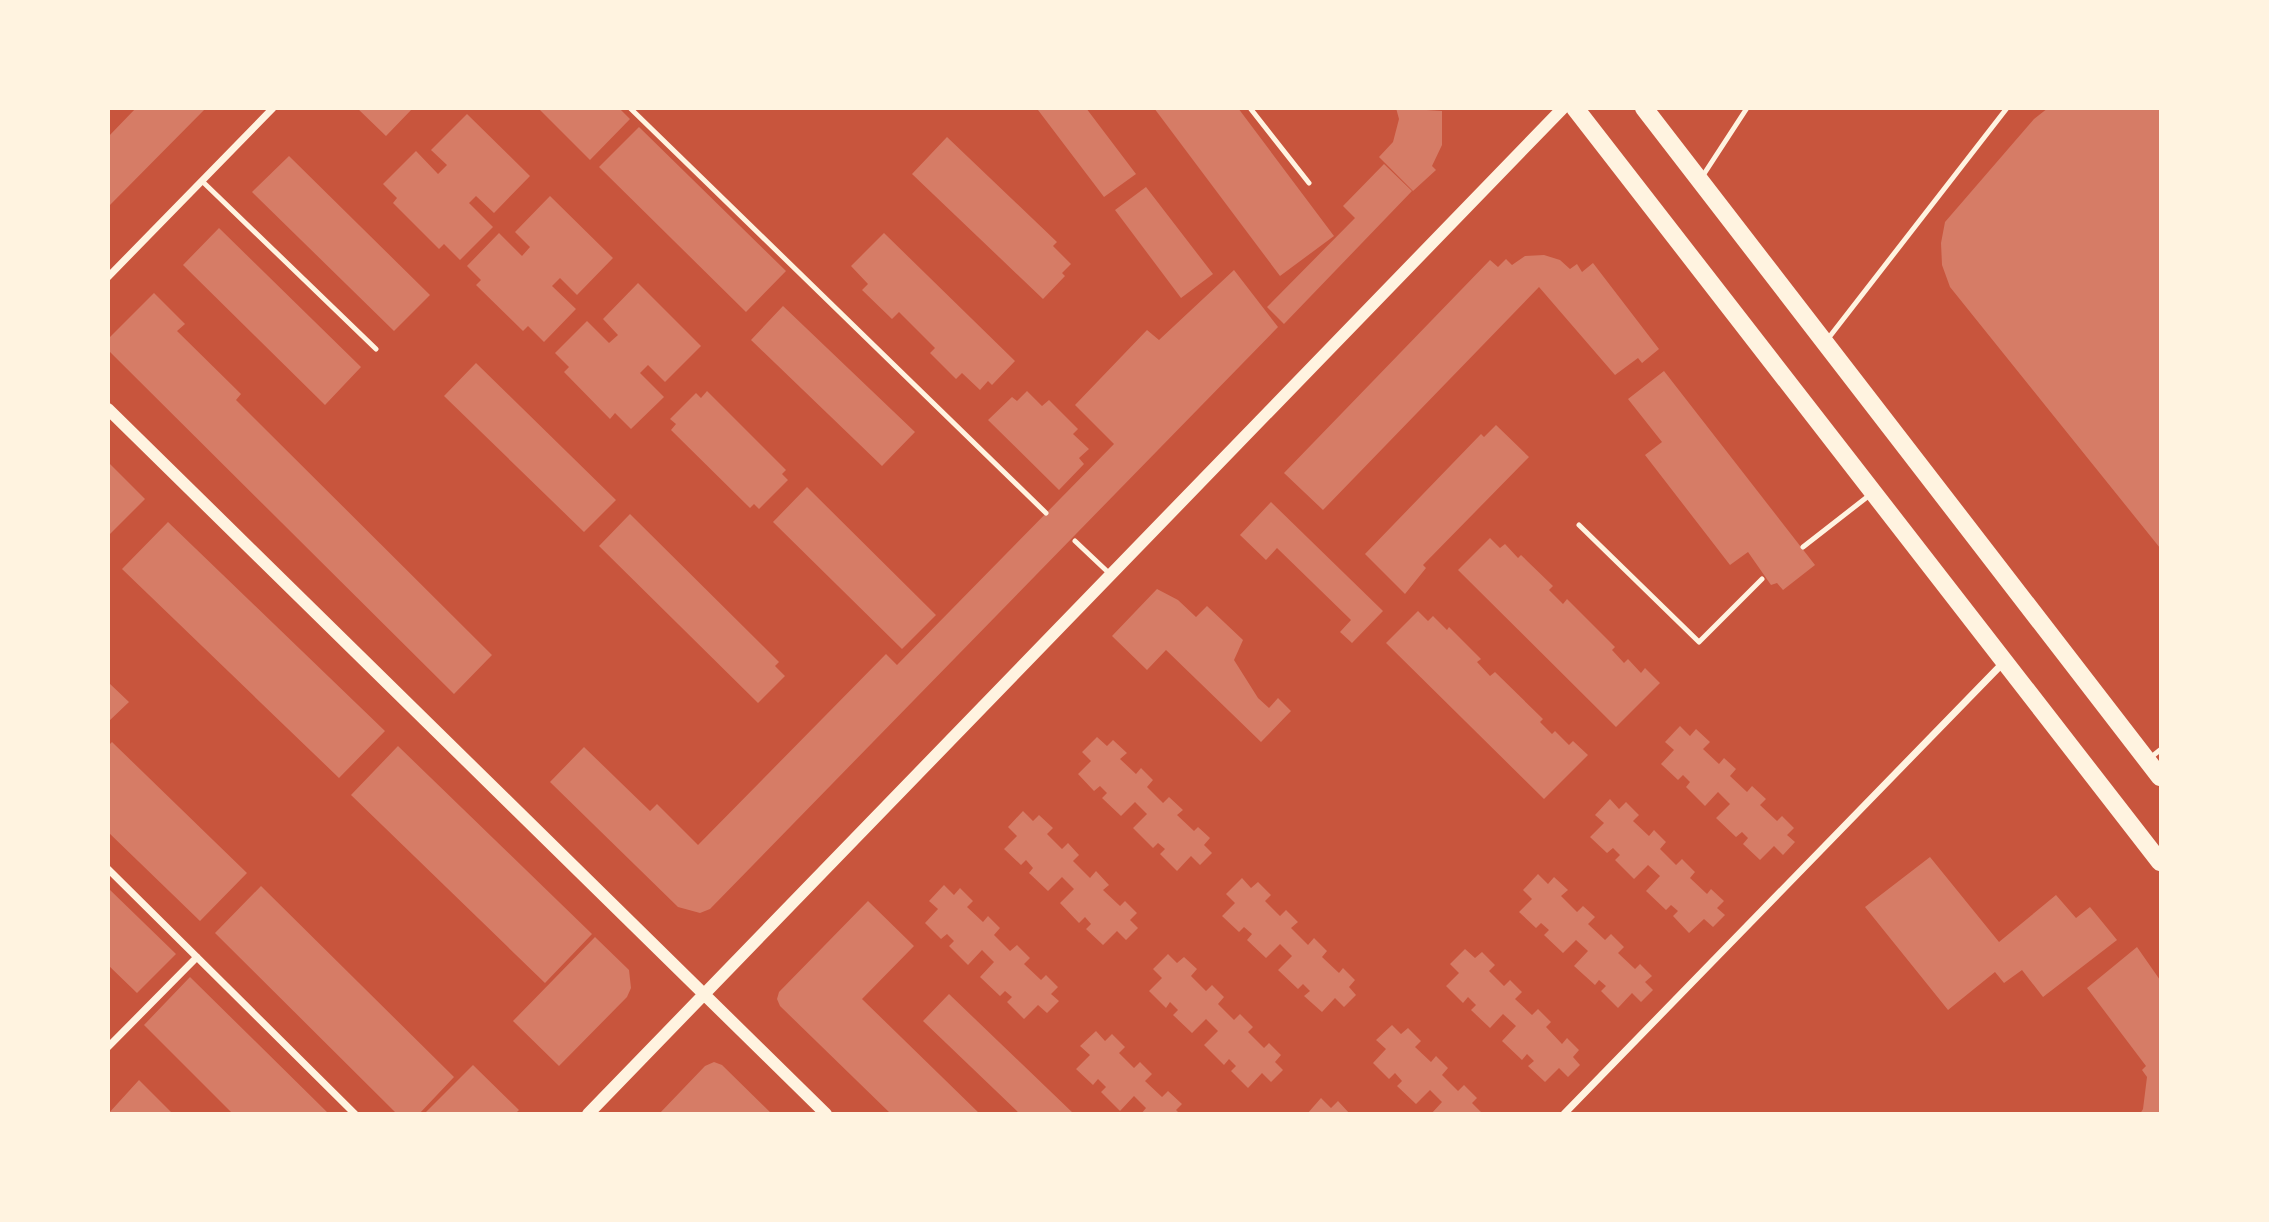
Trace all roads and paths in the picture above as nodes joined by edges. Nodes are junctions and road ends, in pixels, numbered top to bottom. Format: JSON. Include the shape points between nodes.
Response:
{"nodes":[{"id":1,"x":274,"y":108,"type":"edge"},
{"id":2,"x":629,"y":108,"type":"edge"},
{"id":3,"x":1250,"y":108,"type":"edge"},
{"id":4,"x":1563,"y":108,"type":"edge"},
{"id":5,"x":1575,"y":108,"type":"edge"},
{"id":6,"x":1644,"y":108,"type":"edge"},
{"id":7,"x":1747,"y":108,"type":"edge"},
{"id":8,"x":2007,"y":108,"type":"edge"},
{"id":9,"x":1700,"y":180,"type":"junction"},
{"id":10,"x":202,"y":182,"type":"junction"},
{"id":11,"x":1308,"y":183,"type":"dead end"},
{"id":12,"x":108,"y":277,"type":"edge"},
{"id":13,"x":1825,"y":342,"type":"junction"},
{"id":14,"x":376,"y":349,"type":"dead end"},
{"id":15,"x":108,"y":409,"type":"edge"},
{"id":16,"x":1873,"y":492,"type":"junction"},
{"id":17,"x":1046,"y":513,"type":"dead end"},
{"id":18,"x":1579,"y":525,"type":"dead end"},
{"id":19,"x":1075,"y":541,"type":"dead end"},
{"id":20,"x":1802,"y":547,"type":"dead end"},
{"id":21,"x":1111,"y":575,"type":"junction"},
{"id":22,"x":1762,"y":579,"type":"dead end"},
{"id":23,"x":2004,"y":662,"type":"junction"},
{"id":24,"x":2154,"y":755,"type":"edge"},
{"id":25,"x":2161,"y":776,"type":"edge"},
{"id":26,"x":2161,"y":862,"type":"edge"},
{"id":27,"x":108,"y":869,"type":"edge"},
{"id":28,"x":197,"y":957,"type":"junction"},
{"id":29,"x":703,"y":995,"type":"junction"},
{"id":30,"x":108,"y":1047,"type":"edge"},
{"id":31,"x":355,"y":1114,"type":"edge"},
{"id":32,"x":588,"y":1114,"type":"edge"},
{"id":33,"x":826,"y":1114,"type":"edge"},
{"id":34,"x":1564,"y":1114,"type":"edge"}],
"edges":[{"from":1,"to":10,"type":"street"},
{"from":2,"to":17,"type":"lane"},
{"from":3,"to":11,"type":"lane"},
{"from":4,"to":21,"type":"street"},
{"from":5,"to":16,"type":"main road"},
{"from":6,"to":9,"type":"main road"},
{"from":7,"to":9,"type":"lane"},
{"from":8,"to":13,"type":"lane"},
{"from":9,"to":13,"type":"main road"},
{"from":10,"to":12,"type":"street"},
{"from":10,"to":14,"type":"lane"},
{"from":13,"to":24,"type":"main road"},
{"from":15,"to":29,"type":"street"},
{"from":16,"to":20,"type":"lane"},
{"from":16,"to":23,"type":"main road"},
{"from":18,"to":22,"type":"lane","via":[[1699,642]]},
{"from":19,"to":21,"type":"lane"},
{"from":21,"to":29,"type":"street"},
{"from":23,"to":26,"type":"main road"},
{"from":23,"to":34,"type":"street"},
{"from":24,"to":25,"type":"main road"},
{"from":27,"to":28,"type":"street"},
{"from":28,"to":30,"type":"street"},
{"from":28,"to":31,"type":"street"},
{"from":29,"to":32,"type":"street"},
{"from":29,"to":33,"type":"street"}]}
